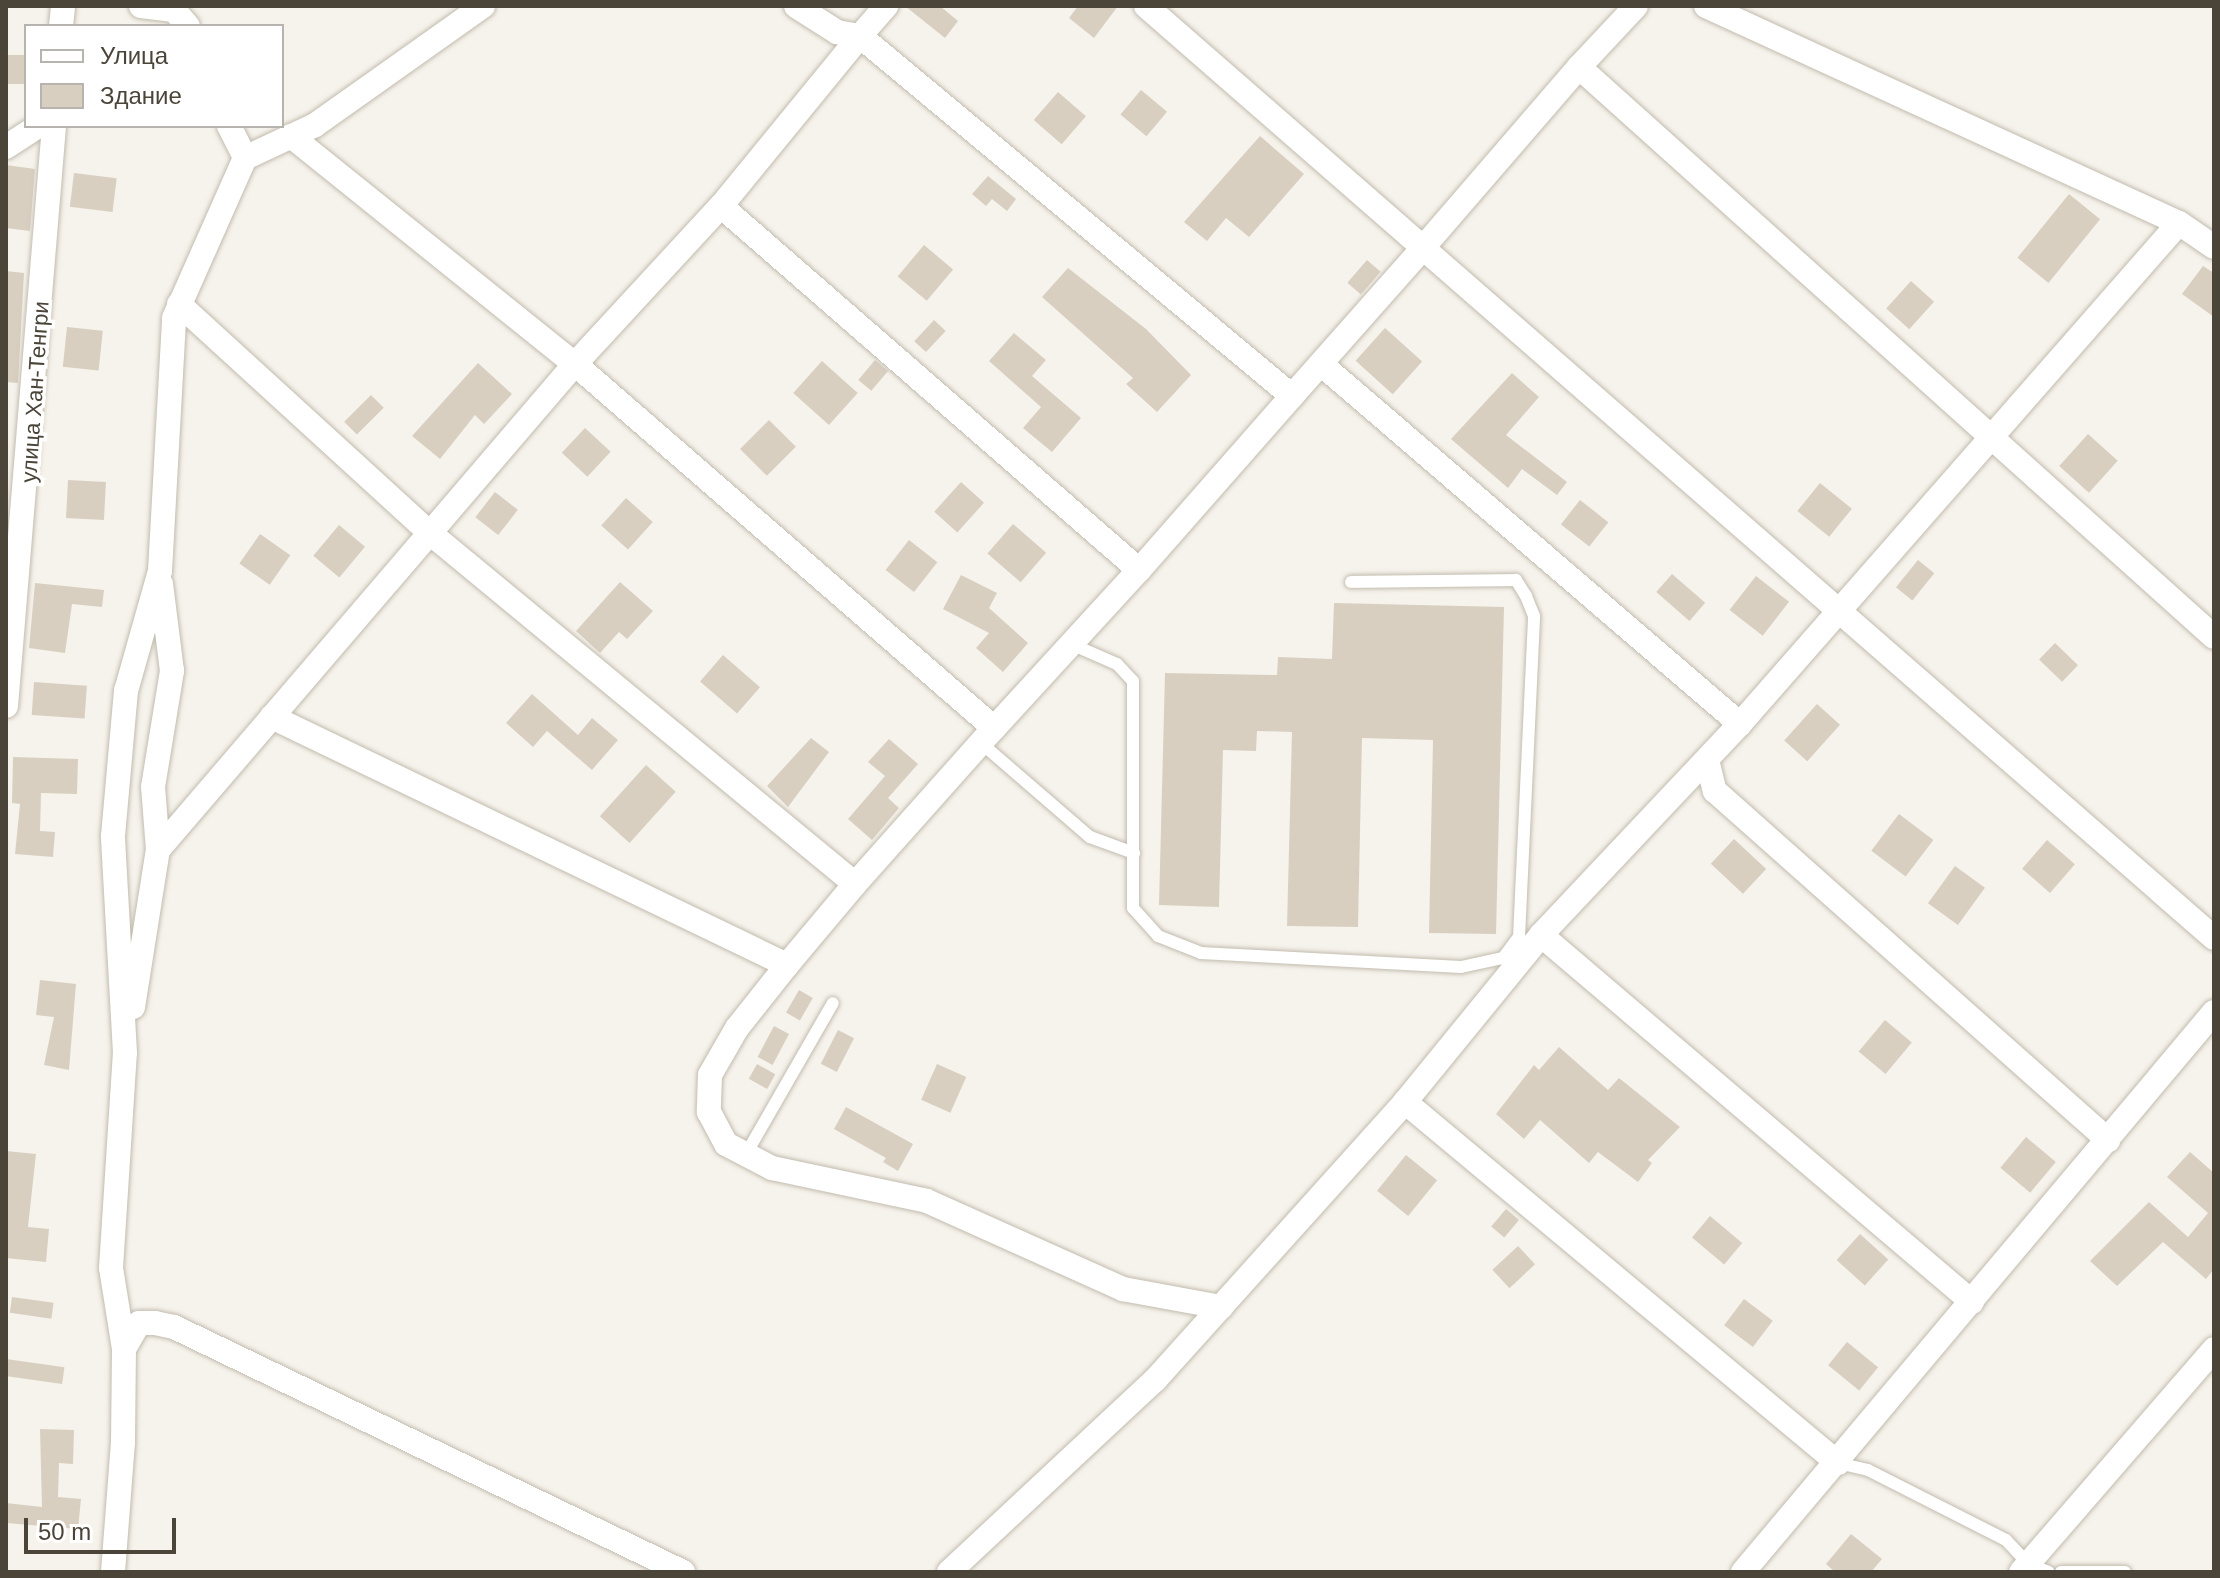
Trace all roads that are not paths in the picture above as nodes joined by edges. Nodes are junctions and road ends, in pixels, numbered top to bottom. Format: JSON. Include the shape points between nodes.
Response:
{"nodes":[{"id":1,"x":141,"y":6,"type":"edge"},
{"id":2,"x":483,"y":6,"type":"edge"},
{"id":3,"x":796,"y":6,"type":"edge"},
{"id":4,"x":886,"y":6,"type":"edge"},
{"id":5,"x":1146,"y":6,"type":"edge"},
{"id":6,"x":1636,"y":6,"type":"edge"},
{"id":7,"x":1706,"y":6,"type":"edge"},
{"id":8,"x":178,"y":14,"type":"edge"},
{"id":9,"x":860,"y":36,"type":"junction"},
{"id":10,"x":1579,"y":67,"type":"junction"},
{"id":11,"x":35,"y":128,"type":"edge"},
{"id":12,"x":54,"y":128,"type":"edge"},
{"id":13,"x":230,"y":128,"type":"edge"},
{"id":14,"x":291,"y":136,"type":"junction"},
{"id":15,"x":6,"y":147,"type":"edge"},
{"id":16,"x":245,"y":158,"type":"junction"},
{"id":17,"x":721,"y":206,"type":"junction"},
{"id":18,"x":2179,"y":223,"type":"junction"},
{"id":19,"x":2214,"y":247,"type":"edge"},
{"id":20,"x":1423,"y":248,"type":"junction"},
{"id":21,"x":179,"y":304,"type":"junction"},
{"id":22,"x":575,"y":364,"type":"junction"},
{"id":23,"x":1321,"y":364,"type":"junction"},
{"id":24,"x":1292,"y":396,"type":"junction"},
{"id":25,"x":1989,"y":439,"type":"junction"},
{"id":26,"x":430,"y":533,"type":"junction"},
{"id":27,"x":1139,"y":570,"type":"junction"},
{"id":28,"x":160,"y":571,"type":"junction"},
{"id":29,"x":1351,"y":582,"type":"dead end"},
{"id":30,"x":1837,"y":609,"type":"junction"},
{"id":31,"x":2214,"y":637,"type":"edge"},
{"id":32,"x":1071,"y":644,"type":"junction"},
{"id":33,"x":6,"y":706,"type":"edge"},
{"id":34,"x":272,"y":717,"type":"junction"},
{"id":35,"x":1740,"y":724,"type":"junction"},
{"id":36,"x":988,"y":735,"type":"junction"},
{"id":37,"x":1707,"y":760,"type":"junction"},
{"id":38,"x":158,"y":850,"type":"junction"},
{"id":39,"x":1134,"y":853,"type":"junction"},
{"id":40,"x":855,"y":884,"type":"junction"},
{"id":41,"x":1541,"y":935,"type":"junction"},
{"id":42,"x":2214,"y":938,"type":"edge"},
{"id":43,"x":787,"y":965,"type":"junction"},
{"id":44,"x":833,"y":1003,"type":"dead end"},
{"id":45,"x":2214,"y":1012,"type":"edge"},
{"id":46,"x":125,"y":1053,"type":"junction"},
{"id":47,"x":1405,"y":1102,"type":"junction"},
{"id":48,"x":2108,"y":1140,"type":"junction"},
{"id":49,"x":746,"y":1154,"type":"junction"},
{"id":50,"x":1972,"y":1302,"type":"junction"},
{"id":51,"x":1221,"y":1307,"type":"junction"},
{"id":52,"x":124,"y":1349,"type":"junction"},
{"id":53,"x":2214,"y":1349,"type":"edge"},
{"id":54,"x":1838,"y":1463,"type":"junction"},
{"id":55,"x":2032,"y":1569,"type":"edge"},
{"id":56,"x":113,"y":1572,"type":"edge"},
{"id":57,"x":683,"y":1572,"type":"edge"},
{"id":58,"x":949,"y":1572,"type":"edge"},
{"id":59,"x":1743,"y":1572,"type":"edge"},
{"id":60,"x":2061,"y":1572,"type":"edge"},
{"id":61,"x":2125,"y":1572,"type":"edge"}],
"edges":[{"from":1,"to":8,"type":"street"},
{"from":2,"to":14,"type":"street"},
{"from":3,"to":9,"type":"street","via":[[837,32]]},
{"from":4,"to":9,"type":"street"},
{"from":5,"to":20,"type":"street"},
{"from":6,"to":10,"type":"street"},
{"from":7,"to":18,"type":"street"},
{"from":9,"to":17,"type":"street"},
{"from":9,"to":24,"type":"street"},
{"from":10,"to":20,"type":"street"},
{"from":10,"to":25,"type":"street"},
{"from":11,"to":15,"type":"street"},
{"from":12,"to":33,"type":"street","name":"улица Хан-Тенгри"},
{"from":13,"to":16,"type":"street"},
{"from":14,"to":16,"type":"street"},
{"from":14,"to":22,"type":"street"},
{"from":16,"to":21,"type":"street"},
{"from":17,"to":22,"type":"street"},
{"from":17,"to":27,"type":"street"},
{"from":18,"to":19,"type":"street"},
{"from":18,"to":25,"type":"street"},
{"from":20,"to":23,"type":"street"},
{"from":20,"to":30,"type":"street"},
{"from":21,"to":26,"type":"street"},
{"from":21,"to":28,"type":"street"},
{"from":22,"to":26,"type":"street"},
{"from":22,"to":36,"type":"street"},
{"from":23,"to":24,"type":"street"},
{"from":23,"to":35,"type":"street"},
{"from":24,"to":27,"type":"street"},
{"from":25,"to":30,"type":"street"},
{"from":25,"to":31,"type":"street"},
{"from":26,"to":34,"type":"street"},
{"from":26,"to":40,"type":"street"},
{"from":27,"to":32,"type":"street"},
{"from":28,"to":38,"type":"street","via":[[172,671],[153,787]]},
{"from":28,"to":46,"type":"street","via":[[126,691],[113,836]]},
{"from":29,"to":39,"type":"lane","via":[[1516,580],[1526,596],[1534,616],[1519,937],[1503,958],[1461,967],[1201,953],[1158,936],[1133,908]]},
{"from":30,"to":35,"type":"street"},
{"from":30,"to":42,"type":"street"},
{"from":32,"to":36,"type":"street"},
{"from":32,"to":39,"type":"lane","via":[[1117,664],[1133,681]]},
{"from":34,"to":38,"type":"street"},
{"from":34,"to":43,"type":"street"},
{"from":35,"to":37,"type":"street"},
{"from":36,"to":39,"type":"lane","via":[[1090,837]]},
{"from":36,"to":40,"type":"street"},
{"from":37,"to":41,"type":"street"},
{"from":37,"to":48,"type":"street","via":[[1715,791]]},
{"from":38,"to":46,"type":"street"},
{"from":40,"to":43,"type":"street"},
{"from":41,"to":47,"type":"street"},
{"from":41,"to":50,"type":"street"},
{"from":43,"to":49,"type":"street","via":[[737,1028],[710,1075],[709,1112],[726,1144]]},
{"from":44,"to":49,"type":"lane"},
{"from":45,"to":48,"type":"street"},
{"from":46,"to":52,"type":"street","via":[[111,1268]]},
{"from":47,"to":51,"type":"street"},
{"from":47,"to":54,"type":"street"},
{"from":48,"to":50,"type":"street"},
{"from":49,"to":51,"type":"street","via":[[772,1168],[927,1201],[1123,1289]]},
{"from":50,"to":54,"type":"street"},
{"from":51,"to":58,"type":"street","via":[[1155,1380]]},
{"from":52,"to":56,"type":"street"},
{"from":52,"to":57,"type":"street","via":[[139,1323],[174,1327]]},
{"from":53,"to":55,"type":"street"},
{"from":54,"to":55,"type":"lane","via":[[1868,1470],[2006,1540]]},
{"from":54,"to":59,"type":"street"},
{"from":60,"to":61,"type":"lane"}]}
